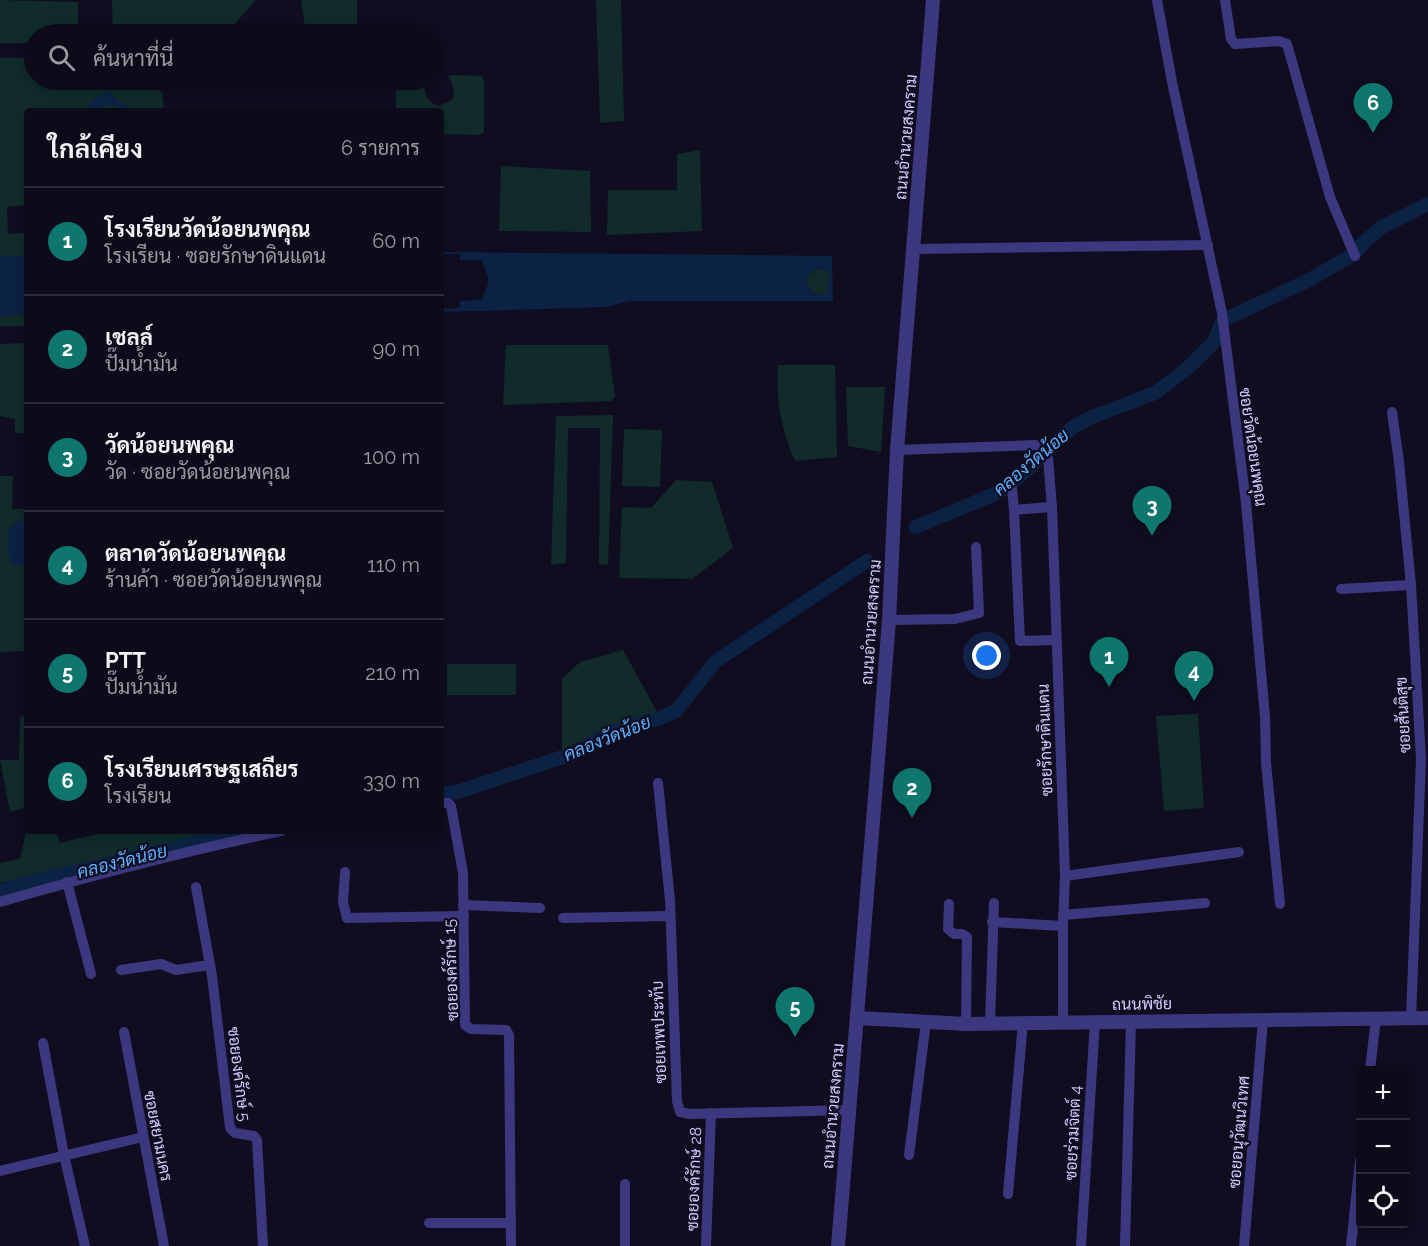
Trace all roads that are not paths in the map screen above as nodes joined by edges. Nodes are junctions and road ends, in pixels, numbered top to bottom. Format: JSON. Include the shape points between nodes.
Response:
{"nodes":[{"id":1,"x":933,"y":0,"type":"edge"},
{"id":2,"x":1157,"y":0,"type":"edge"},
{"id":3,"x":1225,"y":0,"type":"edge"},
{"id":4,"x":1208,"y":245,"type":"junction"},
{"id":5,"x":913,"y":249,"type":"junction"},
{"id":6,"x":1354,"y":256,"type":"dead end"},
{"id":7,"x":1392,"y":412,"type":"dead end"},
{"id":8,"x":1036,"y":445,"type":"dead end"},
{"id":9,"x":897,"y":450,"type":"junction"},
{"id":10,"x":1048,"y":458,"type":"dead end"},
{"id":11,"x":1012,"y":488,"type":"dead end"},
{"id":12,"x":1052,"y":507,"type":"junction"},
{"id":13,"x":1014,"y":510,"type":"junction"},
{"id":14,"x":976,"y":547,"type":"dead end"},
{"id":15,"x":1411,"y":585,"type":"junction"},
{"id":16,"x":1341,"y":589,"type":"dead end"},
{"id":17,"x":889,"y":620,"type":"junction"},
{"id":18,"x":1056,"y":640,"type":"junction"},
{"id":19,"x":658,"y":783,"type":"dead end"},
{"id":20,"x":444,"y":803,"type":"edge"},
{"id":21,"x":268,"y":834,"type":"edge"},
{"id":22,"x":1239,"y":852,"type":"dead end"},
{"id":23,"x":345,"y":872,"type":"dead end"},
{"id":24,"x":1065,"y":876,"type":"junction"},
{"id":25,"x":68,"y":882,"type":"junction"},
{"id":26,"x":196,"y":887,"type":"dead end"},
{"id":27,"x":0,"y":902,"type":"edge"},
{"id":28,"x":994,"y":903,"type":"dead end"},
{"id":29,"x":1204,"y":903,"type":"dead end"},
{"id":30,"x":949,"y":904,"type":"dead end"},
{"id":31,"x":1280,"y":904,"type":"dead end"},
{"id":32,"x":540,"y":908,"type":"dead end"},
{"id":33,"x":464,"y":910,"type":"junction"},
{"id":34,"x":670,"y":916,"type":"junction"},
{"id":35,"x":563,"y":918,"type":"dead end"},
{"id":36,"x":1063,"y":921,"type":"junction"},
{"id":37,"x":992,"y":922,"type":"junction"},
{"id":38,"x":210,"y":965,"type":"junction"},
{"id":39,"x":121,"y":970,"type":"dead end"},
{"id":40,"x":91,"y":974,"type":"dead end"},
{"id":41,"x":1428,"y":1017,"type":"edge"},
{"id":42,"x":858,"y":1018,"type":"junction"},
{"id":43,"x":1376,"y":1018,"type":"junction"},
{"id":44,"x":1411,"y":1018,"type":"junction"},
{"id":45,"x":1263,"y":1020,"type":"junction"},
{"id":46,"x":1063,"y":1021,"type":"junction"},
{"id":47,"x":1131,"y":1021,"type":"junction"},
{"id":48,"x":926,"y":1022,"type":"junction"},
{"id":49,"x":1023,"y":1022,"type":"junction"},
{"id":50,"x":1095,"y":1022,"type":"junction"},
{"id":51,"x":990,"y":1023,"type":"junction"},
{"id":52,"x":966,"y":1024,"type":"junction"},
{"id":53,"x":124,"y":1032,"type":"dead end"},
{"id":54,"x":43,"y":1043,"type":"dead end"},
{"id":55,"x":1371,"y":1066,"type":"edge"},
{"id":56,"x":848,"y":1110,"type":"junction"},
{"id":57,"x":711,"y":1113,"type":"junction"},
{"id":58,"x":143,"y":1137,"type":"junction"},
{"id":59,"x":64,"y":1155,"type":"junction"},
{"id":60,"x":909,"y":1155,"type":"dead end"},
{"id":61,"x":0,"y":1171,"type":"edge"},
{"id":62,"x":1359,"y":1174,"type":"edge"},
{"id":63,"x":625,"y":1184,"type":"dead end"},
{"id":64,"x":1008,"y":1194,"type":"dead end"},
{"id":65,"x":429,"y":1223,"type":"dead end"},
{"id":66,"x":511,"y":1223,"type":"junction"},
{"id":67,"x":85,"y":1246,"type":"edge"},
{"id":68,"x":164,"y":1246,"type":"edge"},
{"id":69,"x":262,"y":1246,"type":"edge"},
{"id":70,"x":511,"y":1246,"type":"edge"},
{"id":71,"x":625,"y":1246,"type":"edge"},
{"id":72,"x":706,"y":1246,"type":"edge"},
{"id":73,"x":838,"y":1246,"type":"edge"},
{"id":74,"x":1081,"y":1246,"type":"edge"},
{"id":75,"x":1125,"y":1246,"type":"edge"},
{"id":76,"x":1244,"y":1246,"type":"edge"},
{"id":77,"x":1351,"y":1246,"type":"edge"}],
"edges":[{"from":1,"to":5,"type":"street","name":"ถนนอำนวยสงคราม"},
{"from":2,"to":4,"type":"street","name":"ซอยวัดน้อยนพคุณ"},
{"from":3,"to":6,"type":"street","via":[[1235,44],[1287,44],[1330,197]]},
{"from":4,"to":5,"type":"street"},
{"from":4,"to":31,"type":"street","name":"ซอยวัดน้อยนพคุณ","via":[[1246,503]]},
{"from":5,"to":9,"type":"street","name":"ถนนอำนวยสงคราม"},
{"from":7,"to":15,"type":"street","name":"ซอยสันติสุข"},
{"from":8,"to":9,"type":"street"},
{"from":9,"to":17,"type":"street","name":"ถนนอำนวยสงคราม"},
{"from":10,"to":12,"type":"street","name":"ซอยรักษาดินแดน"},
{"from":11,"to":13,"type":"street"},
{"from":12,"to":13,"type":"street"},
{"from":12,"to":18,"type":"street","name":"ซอยรักษาดินแดน"},
{"from":13,"to":18,"type":"street","via":[[1020,641]]},
{"from":14,"to":17,"type":"street","via":[[979,613],[955,619]]},
{"from":15,"to":16,"type":"street"},
{"from":15,"to":44,"type":"street","name":"ซอยสันติสุข","via":[[1420,759]]},
{"from":17,"to":42,"type":"street","name":"ถนนอำนวยสงคราม"},
{"from":18,"to":24,"type":"street","name":"ซอยรักษาดินแดน"},
{"from":19,"to":34,"type":"street","name":"ซอยเทพประทับ"},
{"from":20,"to":33,"type":"street","name":"ซอยองค์รักษ์ 15","via":[[452,809]]},
{"from":21,"to":25,"type":"street"},
{"from":22,"to":24,"type":"street"},
{"from":23,"to":33,"type":"street","via":[[346,918]]},
{"from":24,"to":36,"type":"street","name":"ซอยรักษาดินแดน"},
{"from":25,"to":27,"type":"street"},
{"from":25,"to":40,"type":"street"},
{"from":26,"to":38,"type":"street","name":"ซอยองค์รักษ์ 5"},
{"from":28,"to":37,"type":"street"},
{"from":29,"to":36,"type":"street"},
{"from":30,"to":52,"type":"street","via":[[948,929],[968,937]]},
{"from":32,"to":33,"type":"street"},
{"from":33,"to":66,"type":"street","name":"ซอยองค์รักษ์ 15","via":[[465,1025],[471,1029],[506,1030],[509,1035]]},
{"from":34,"to":35,"type":"street"},
{"from":34,"to":57,"type":"street","name":"ซอยเทพประทับ","via":[[677,1101],[680,1112]]},
{"from":36,"to":37,"type":"street"},
{"from":36,"to":46,"type":"street","name":"ซอยรักษาดินแดน"},
{"from":37,"to":51,"type":"street"},
{"from":38,"to":39,"type":"street","via":[[176,970],[161,964]]},
{"from":38,"to":69,"type":"street","name":"ซอยองค์รักษ์ 5","via":[[230,1128],[257,1140]]},
{"from":41,"to":44,"type":"street","name":"ถนนพิชัย"},
{"from":42,"to":48,"type":"street","name":"ถนนพิชัย"},
{"from":42,"to":56,"type":"street","name":"ถนนอำนวยสงคราม"},
{"from":43,"to":44,"type":"street","name":"ถนนพิชัย"},
{"from":43,"to":45,"type":"street","name":"ถนนพิชัย"},
{"from":43,"to":55,"type":"street"},
{"from":45,"to":47,"type":"street","name":"ถนนพิชัย"},
{"from":45,"to":76,"type":"street","name":"ซอยอนุวัฒนวิเทศ"},
{"from":46,"to":49,"type":"street","name":"ถนนพิชัย"},
{"from":46,"to":50,"type":"street","name":"ถนนพิชัย"},
{"from":47,"to":50,"type":"street","name":"ถนนพิชัย"},
{"from":47,"to":75,"type":"street"},
{"from":48,"to":52,"type":"street","name":"ถนนพิชัย"},
{"from":48,"to":60,"type":"street"},
{"from":49,"to":51,"type":"street","name":"ถนนพิชัย"},
{"from":49,"to":64,"type":"street"},
{"from":50,"to":74,"type":"street","name":"ซอยร่วมจิตต์ 4"},
{"from":51,"to":52,"type":"street","name":"ถนนพิชัย"},
{"from":53,"to":58,"type":"street","name":"ซอยสยามนคร"},
{"from":54,"to":59,"type":"street"},
{"from":56,"to":57,"type":"street","name":"ซอยเทพประทับ"},
{"from":56,"to":73,"type":"street","name":"ถนนอำนวยสงคราม"},
{"from":57,"to":72,"type":"street","name":"ซอยองค์รักษ์ 28"},
{"from":58,"to":59,"type":"street"},
{"from":58,"to":68,"type":"street","name":"ซอยสยามนคร"},
{"from":59,"to":61,"type":"street"},
{"from":59,"to":67,"type":"street"},
{"from":62,"to":77,"type":"street"},
{"from":63,"to":71,"type":"street"},
{"from":65,"to":66,"type":"street"},
{"from":66,"to":70,"type":"street","name":"ซอยองค์รักษ์ 15"}]}
